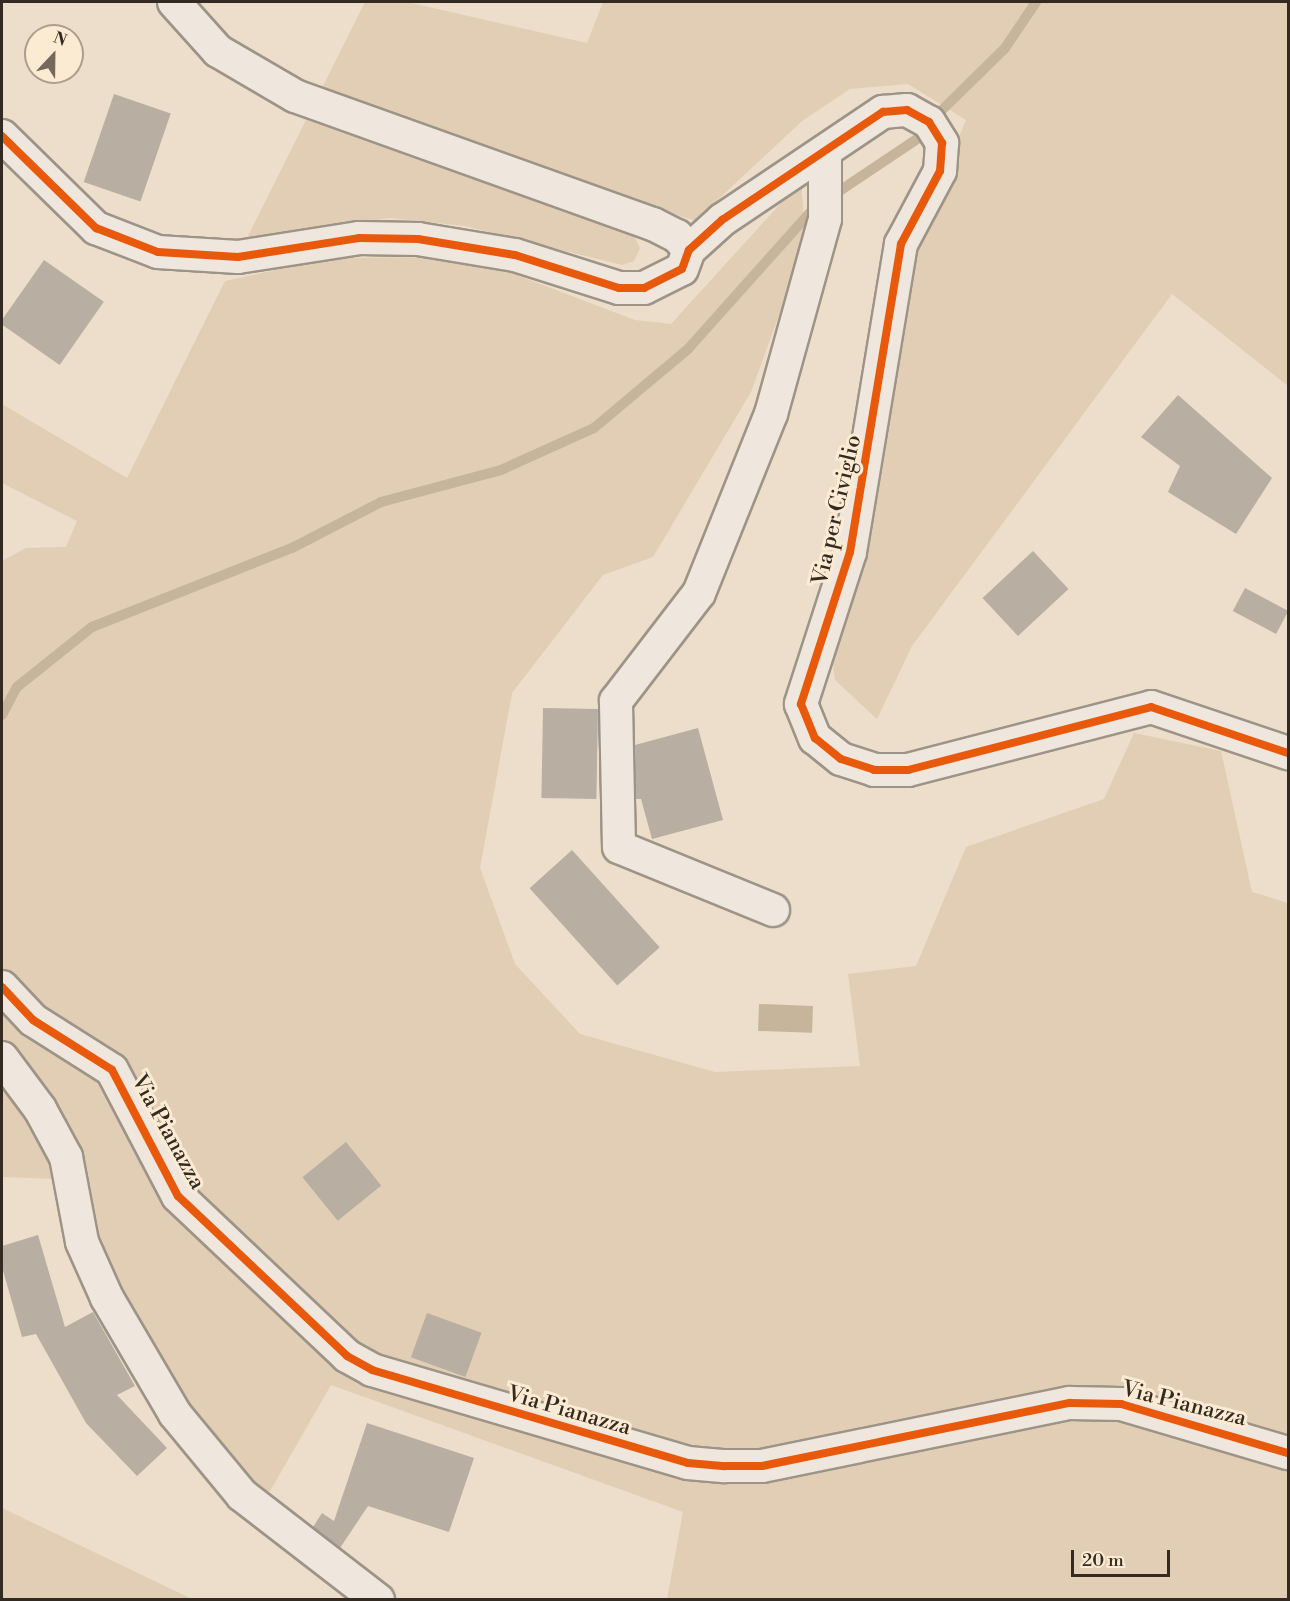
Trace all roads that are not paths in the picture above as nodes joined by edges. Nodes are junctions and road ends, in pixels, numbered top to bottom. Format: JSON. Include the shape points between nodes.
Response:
{"nodes":[{"id":1,"x":174,"y":2,"type":"edge"},
{"id":2,"x":2,"y":136,"type":"edge"},
{"id":3,"x":825,"y":154,"type":"junction"},
{"id":4,"x":689,"y":250,"type":"junction"},
{"id":5,"x":1288,"y":753,"type":"edge"},
{"id":6,"x":773,"y":910,"type":"dead end"},
{"id":7,"x":2,"y":987,"type":"edge"},
{"id":8,"x":2,"y":1058,"type":"edge"},
{"id":9,"x":1288,"y":1453,"type":"edge"},
{"id":10,"x":378,"y":1599,"type":"edge"}],
"edges":[{"from":1,"to":4,"type":"street","via":[[218,51],[295,96],[421,146],[653,224],[677,236]]},
{"from":2,"to":4,"type":"street","name":"Via per Civiglio","via":[[96,228],[158,252],[238,257],[359,238],[418,239],[515,255],[619,288],[644,288],[682,269]]},
{"from":3,"to":4,"type":"street","name":"Via per Civiglio","via":[[722,220]]},
{"from":3,"to":5,"type":"street","name":"Via per Civiglio","via":[[891,112],[907,110],[929,122],[942,143],[940,171],[901,244],[850,552],[801,704],[815,738],[841,759],[874,770],[908,770],[1151,707]]},
{"from":3,"to":6,"type":"street","via":[[825,219],[771,414],[699,593],[616,701],[619,846]]},
{"from":7,"to":9,"type":"street","name":"Via Pianazza","via":[[33,1020],[112,1070],[178,1196],[339,1348],[372,1370],[643,1450],[725,1466],[762,1466],[1070,1403],[1120,1404]]},
{"from":8,"to":10,"type":"street","via":[[40,1109],[66,1157],[82,1242],[107,1298],[176,1414],[242,1495]]}]}
